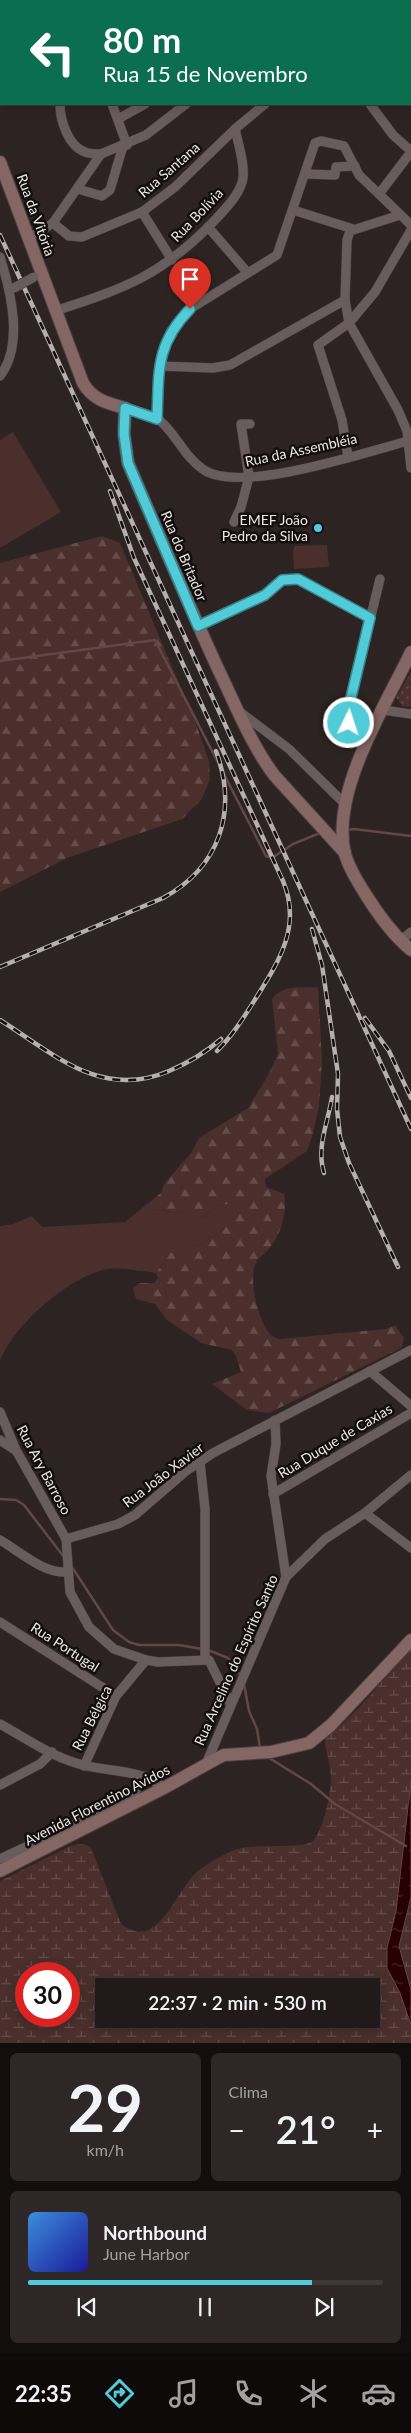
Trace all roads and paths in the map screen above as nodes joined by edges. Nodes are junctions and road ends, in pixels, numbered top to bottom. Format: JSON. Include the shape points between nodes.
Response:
{"nodes":[{"id":1,"x":60,"y":105,"type":"edge"},
{"id":2,"x":112,"y":105,"type":"edge"},
{"id":3,"x":143,"y":105,"type":"edge"},
{"id":4,"x":185,"y":105,"type":"edge"},
{"id":5,"x":265,"y":105,"type":"edge"},
{"id":6,"x":371,"y":105,"type":"edge"},
{"id":7,"x":118,"y":119,"type":"junction"},
{"id":8,"x":235,"y":129,"type":"junction"},
{"id":9,"x":125,"y":145,"type":"junction"},
{"id":10,"x":411,"y":151,"type":"edge"},
{"id":11,"x":101,"y":154,"type":"junction"},
{"id":12,"x":0,"y":162,"type":"edge"},
{"id":13,"x":355,"y":166,"type":"junction"},
{"id":14,"x":305,"y":174,"type":"junction"},
{"id":15,"x":78,"y":189,"type":"junction"},
{"id":16,"x":379,"y":194,"type":"junction"},
{"id":17,"x":293,"y":210,"type":"junction"},
{"id":18,"x":142,"y":212,"type":"junction"},
{"id":19,"x":400,"y":215,"type":"junction"},
{"id":20,"x":54,"y":223,"type":"junction"},
{"id":21,"x":411,"y":225,"type":"edge"},
{"id":22,"x":208,"y":227,"type":"junction"},
{"id":23,"x":352,"y":229,"type":"junction"},
{"id":24,"x":411,"y":230,"type":"edge"},
{"id":25,"x":28,"y":239,"type":"junction"},
{"id":26,"x":0,"y":257,"type":"edge"},
{"id":27,"x":172,"y":260,"type":"junction"},
{"id":28,"x":247,"y":272,"type":"junction"},
{"id":29,"x":37,"y":275,"type":"junction"},
{"id":30,"x":11,"y":290,"type":"junction"},
{"id":31,"x":345,"y":300,"type":"junction"},
{"id":32,"x":55,"y":311,"type":"junction"},
{"id":33,"x":349,"y":324,"type":"junction"},
{"id":34,"x":160,"y":366,"type":"junction"},
{"id":35,"x":0,"y":376,"type":"edge"},
{"id":36,"x":125,"y":408,"type":"junction"},
{"id":37,"x":157,"y":419,"type":"junction"},
{"id":38,"x":250,"y":424,"type":"dead end"},
{"id":39,"x":409,"y":440,"type":"edge"},
{"id":40,"x":348,"y":457,"type":"junction"},
{"id":41,"x":411,"y":468,"type":"edge"},
{"id":42,"x":249,"y":477,"type":"junction"},
{"id":43,"x":234,"y":522,"type":"dead end"},
{"id":44,"x":380,"y":579,"type":"dead end"},
{"id":45,"x":370,"y":618,"type":"junction"},
{"id":46,"x":198,"y":626,"type":"junction"},
{"id":47,"x":411,"y":652,"type":"edge"},
{"id":48,"x":383,"y":710,"type":"junction"},
{"id":49,"x":238,"y":711,"type":"junction"},
{"id":50,"x":411,"y":714,"type":"edge"},
{"id":51,"x":365,"y":745,"type":"junction"},
{"id":52,"x":345,"y":804,"type":"junction"},
{"id":53,"x":345,"y":853,"type":"junction"},
{"id":54,"x":411,"y":932,"type":"edge"},
{"id":55,"x":400,"y":941,"type":"junction"},
{"id":56,"x":411,"y":950,"type":"edge"},
{"id":57,"x":411,"y":1350,"type":"edge"},
{"id":58,"x":370,"y":1371,"type":"junction"},
{"id":59,"x":411,"y":1406,"type":"edge"},
{"id":60,"x":0,"y":1412,"type":"edge"},
{"id":61,"x":411,"y":1412,"type":"edge"},
{"id":62,"x":275,"y":1420,"type":"junction"},
{"id":63,"x":0,"y":1440,"type":"edge"},
{"id":64,"x":16,"y":1450,"type":"junction"},
{"id":65,"x":200,"y":1462,"type":"junction"},
{"id":66,"x":411,"y":1475,"type":"edge"},
{"id":67,"x":273,"y":1494,"type":"junction"},
{"id":68,"x":365,"y":1513,"type":"junction"},
{"id":69,"x":66,"y":1539,"type":"junction"},
{"id":70,"x":0,"y":1540,"type":"edge"},
{"id":71,"x":411,"y":1548,"type":"edge"},
{"id":72,"x":67,"y":1572,"type":"junction"},
{"id":73,"x":286,"y":1577,"type":"junction"},
{"id":74,"x":0,"y":1622,"type":"edge"},
{"id":75,"x":411,"y":1640,"type":"edge"},
{"id":76,"x":205,"y":1659,"type":"junction"},
{"id":77,"x":146,"y":1660,"type":"junction"},
{"id":78,"x":116,"y":1696,"type":"junction"},
{"id":79,"x":230,"y":1703,"type":"junction"},
{"id":80,"x":0,"y":1724,"type":"edge"},
{"id":81,"x":52,"y":1752,"type":"junction"},
{"id":82,"x":206,"y":1764,"type":"junction"},
{"id":83,"x":84,"y":1766,"type":"junction"},
{"id":84,"x":144,"y":1776,"type":"junction"},
{"id":85,"x":0,"y":1785,"type":"edge"},
{"id":86,"x":164,"y":1788,"type":"junction"},
{"id":87,"x":0,"y":1859,"type":"edge"},
{"id":88,"x":0,"y":1871,"type":"edge"}],
"edges":[{"from":1,"to":11,"type":"street","via":[[68,137],[85,152]]},
{"from":2,"to":7,"type":"street"},
{"from":3,"to":7,"type":"street"},
{"from":4,"to":9,"type":"street","via":[[146,135]]},
{"from":5,"to":8,"type":"street","name":"Rua Santana"},
{"from":6,"to":10,"type":"street","via":[[393,135]]},
{"from":7,"to":9,"type":"street"},
{"from":8,"to":18,"type":"street","name":"Rua Santana","via":[[175,187]]},
{"from":8,"to":22,"type":"street","name":"Rua Bolívia","via":[[243,180],[234,197]]},
{"from":9,"to":11,"type":"street"},
{"from":9,"to":15,"type":"street","via":[[110,190],[102,196]]},
{"from":10,"to":16,"type":"street"},
{"from":11,"to":15,"type":"street"},
{"from":12,"to":25,"type":"street","name":"Rua da Vitória"},
{"from":13,"to":14,"type":"street","via":[[336,166],[335,175]]},
{"from":13,"to":14,"type":"street","via":[[344,146],[321,141],[316,143]]},
{"from":13,"to":16,"type":"street","via":[[359,175]]},
{"from":14,"to":17,"type":"street"},
{"from":15,"to":20,"type":"street"},
{"from":16,"to":19,"type":"street"},
{"from":17,"to":23,"type":"street"},
{"from":17,"to":28,"type":"street","via":[[277,255]]},
{"from":18,"to":20,"type":"street","name":"Rua Santana","via":[[82,238],[69,236]]},
{"from":18,"to":27,"type":"street","name":"Rua Bolívia"},
{"from":19,"to":21,"type":"street"},
{"from":19,"to":23,"type":"street"},
{"from":20,"to":25,"type":"street"},
{"from":22,"to":27,"type":"street","name":"Rua Bolívia"},
{"from":22,"to":28,"type":"street"},
{"from":23,"to":31,"type":"street","via":[[348,240]]},
{"from":24,"to":33,"type":"street","via":[[375,292]]},
{"from":25,"to":29,"type":"street","name":"Rua da Vitória"},
{"from":26,"to":30,"type":"street"},
{"from":27,"to":32,"type":"street","name":"Rua Bolívia","via":[[143,279]]},
{"from":28,"to":34,"type":"street","via":[[190,309],[176,322],[165,341]]},
{"from":29,"to":30,"type":"street","bridge":true},
{"from":29,"to":32,"type":"street"},
{"from":30,"to":35,"type":"street","via":[[13,342],[10,359]]},
{"from":31,"to":33,"type":"street"},
{"from":31,"to":34,"type":"street","via":[[230,365],[213,368]]},
{"from":32,"to":36,"type":"street","via":[[89,393]]},
{"from":33,"to":39,"type":"street","via":[[398,410]]},
{"from":33,"to":40,"type":"street","via":[[318,345],[342,420]]},
{"from":34,"to":37,"type":"street"},
{"from":36,"to":37,"type":"street"},
{"from":36,"to":46,"type":"street","name":"Rua do Britador","via":[[128,463]]},
{"from":37,"to":42,"type":"street","name":"Rua da Assembléia","via":[[189,459],[203,470],[218,477]]},
{"from":38,"to":42,"type":"street","via":[[241,424]]},
{"from":39,"to":40,"type":"street","name":"Rua da Assembléia"},
{"from":39,"to":41,"type":"street"},
{"from":40,"to":42,"type":"street","name":"Rua da Assembléia"},
{"from":42,"to":43,"type":"street"},
{"from":44,"to":45,"type":"street"},
{"from":45,"to":46,"type":"street","via":[[298,579],[282,580],[265,595]]},
{"from":45,"to":51,"type":"street","via":[[348,718]]},
{"from":46,"to":49,"type":"street","name":"Rua do Britador"},
{"from":47,"to":48,"type":"street"},
{"from":48,"to":50,"type":"street"},
{"from":48,"to":51,"type":"street"},
{"from":49,"to":52,"type":"street","name":"Rua do Britador","via":[[289,749]]},
{"from":49,"to":53,"type":"street","name":"Rua do Britador","via":[[274,775]]},
{"from":51,"to":52,"type":"street"},
{"from":52,"to":53,"type":"street"},
{"from":53,"to":55,"type":"street","via":[[378,914]]},
{"from":54,"to":55,"type":"street"},
{"from":55,"to":56,"type":"street"},
{"from":57,"to":58,"type":"street","name":"Rua João Xavier"},
{"from":58,"to":59,"type":"street"},
{"from":58,"to":62,"type":"street","name":"Rua João Xavier"},
{"from":60,"to":64,"type":"street","name":"Rua Ary Barroso"},
{"from":61,"to":67,"type":"street","name":"Rua Duque de Caxias"},
{"from":62,"to":65,"type":"street","name":"Rua João Xavier"},
{"from":62,"to":67,"type":"street","via":[[276,1444],[270,1468]]},
{"from":63,"to":64,"type":"street"},
{"from":64,"to":69,"type":"street","name":"Rua Ary Barroso"},
{"from":65,"to":69,"type":"street","name":"Rua João Xavier","via":[[135,1515],[118,1524]]},
{"from":65,"to":76,"type":"street","via":[[205,1508]]},
{"from":66,"to":68,"type":"street","name":"Rua Arcelino do Espírito Santo"},
{"from":67,"to":73,"type":"street"},
{"from":68,"to":71,"type":"street"},
{"from":68,"to":73,"type":"street","name":"Rua Arcelino do Espírito Santo","via":[[324,1539]]},
{"from":69,"to":72,"type":"street"},
{"from":70,"to":72,"type":"street","via":[[46,1567]]},
{"from":72,"to":77,"type":"street","via":[[70,1592],[89,1627],[114,1649]]},
{"from":73,"to":79,"type":"street","name":"Rua Arcelino do Espírito Santo"},
{"from":74,"to":78,"type":"street","name":"Rua Portugal"},
{"from":75,"to":82,"type":"street","name":"Avenida Florentino Avidos","via":[[331,1725],[309,1743],[271,1752],[224,1756]]},
{"from":76,"to":77,"type":"street"},
{"from":76,"to":79,"type":"street","via":[[213,1664]]},
{"from":77,"to":78,"type":"street","name":"Rua Bélgica"},
{"from":78,"to":83,"type":"street","name":"Rua Bélgica"},
{"from":79,"to":82,"type":"street","name":"Rua Arcelino do Espírito Santo"},
{"from":80,"to":81,"type":"street"},
{"from":81,"to":83,"type":"street"},
{"from":81,"to":85,"type":"street","via":[[40,1764]]},
{"from":82,"to":86,"type":"street","name":"Avenida Florentino Avidos"},
{"from":83,"to":84,"type":"street"},
{"from":84,"to":86,"type":"street"},
{"from":84,"to":87,"type":"street","via":[[135,1792],[125,1800]]},
{"from":86,"to":88,"type":"street","name":"Avenida Florentino Avidos"}]}
